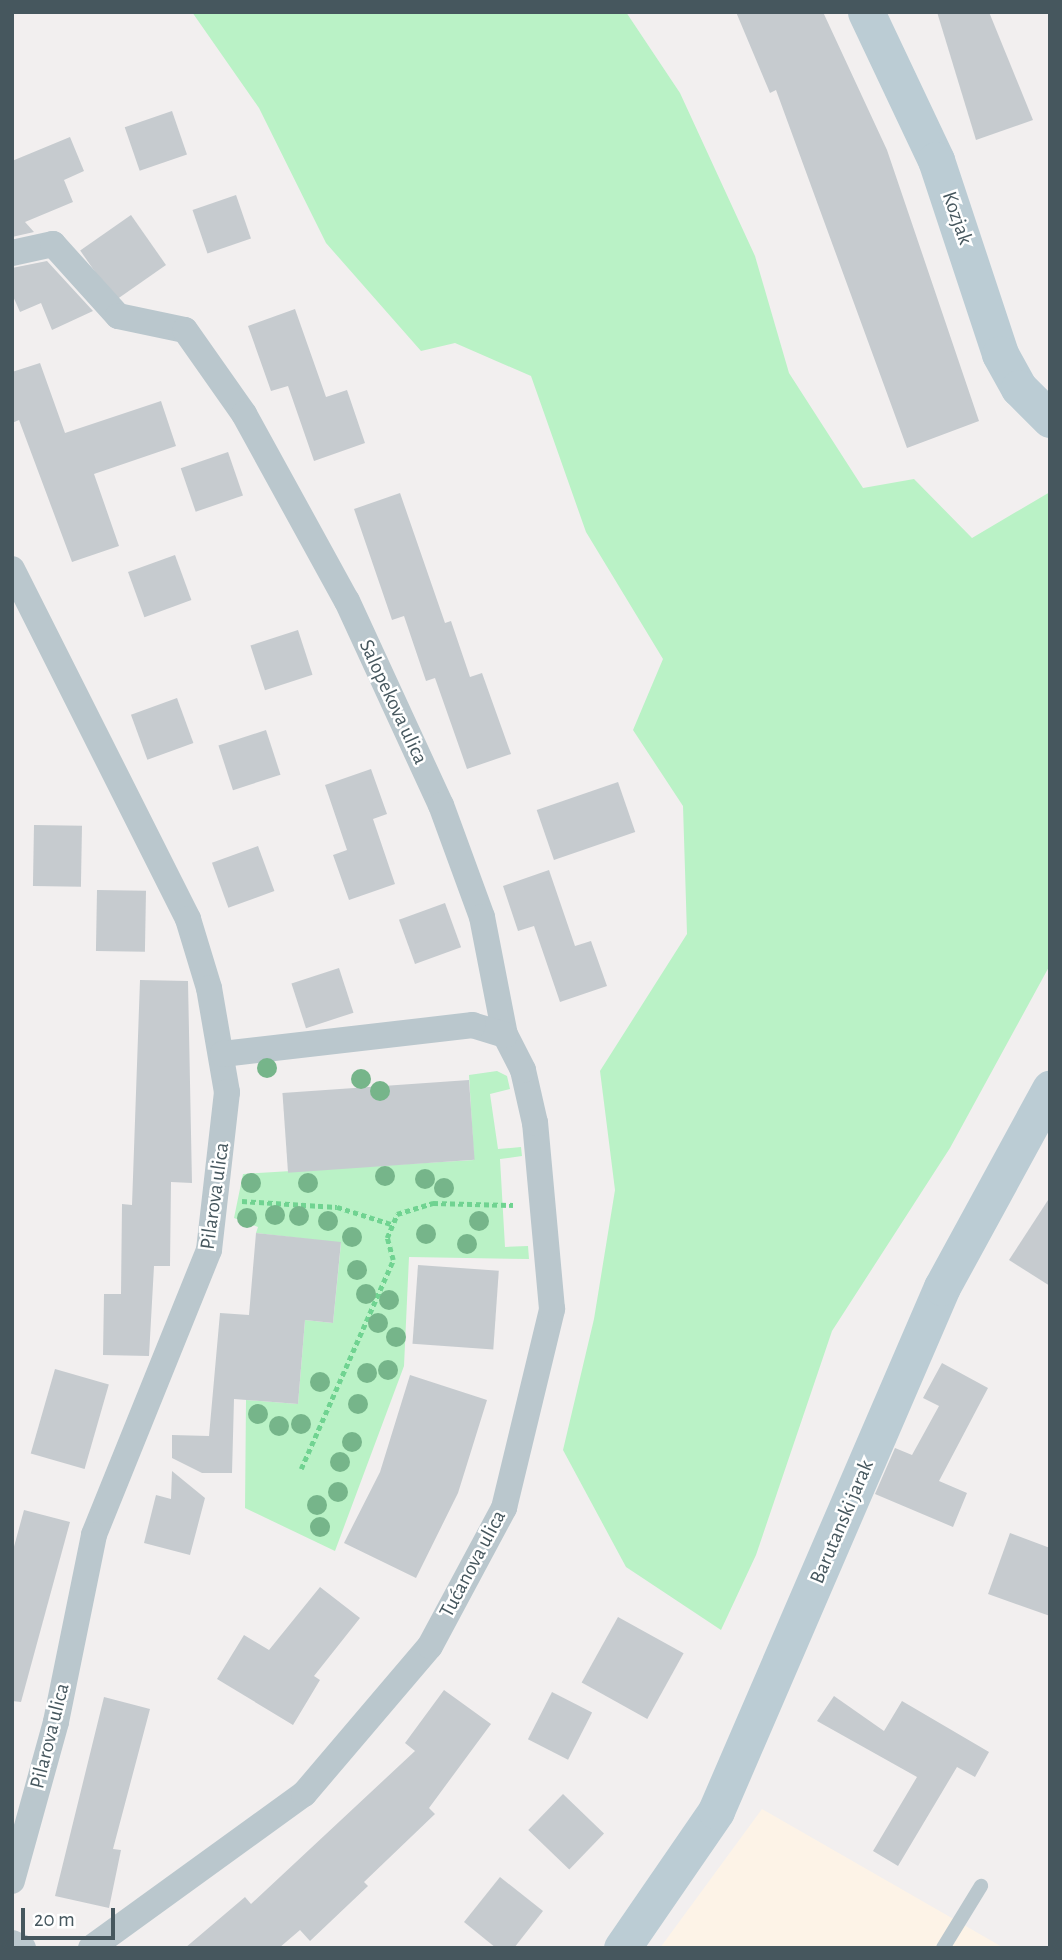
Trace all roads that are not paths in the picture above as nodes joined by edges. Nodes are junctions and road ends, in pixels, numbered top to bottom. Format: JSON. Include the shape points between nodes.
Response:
{"nodes":[{"id":1,"x":866,"y":12,"type":"edge"},
{"id":2,"x":12,"y":253,"type":"edge"},
{"id":3,"x":1050,"y":419,"type":"edge"},
{"id":4,"x":12,"y":569,"type":"edge"},
{"id":5,"x":505,"y":1035,"type":"junction"},
{"id":6,"x":223,"y":1054,"type":"junction"},
{"id":7,"x":1050,"y":1089,"type":"edge"},
{"id":8,"x":12,"y":1881,"type":"edge"},
{"id":9,"x":981,"y":1886,"type":"dead end"},
{"id":10,"x":12,"y":1942,"type":"edge"},
{"id":11,"x":23,"y":1948,"type":"edge"},
{"id":12,"x":91,"y":1948,"type":"edge"},
{"id":13,"x":622,"y":1948,"type":"edge"},
{"id":14,"x":943,"y":1948,"type":"edge"}],
"edges":[{"from":1,"to":3,"type":"street","name":"Kozjak","via":[[936,160],[1000,354],[1019,388]]},
{"from":2,"to":5,"type":"street","name":"Salopekova ulica","via":[[53,244],[118,316],[185,330],[244,414],[347,601],[441,805],[482,917]]},
{"from":4,"to":6,"type":"street","name":"Pilarova ulica","via":[[188,919]]},
{"from":5,"to":6,"type":"street","via":[[473,1025]]},
{"from":5,"to":12,"type":"street","name":"Tućanova ulica","via":[[523,1070],[536,1123],[552,1309],[504,1508],[430,1646],[322,1774],[262,1829]]},
{"from":6,"to":8,"type":"street","name":"Pilarova ulica","via":[[221,1187],[209,1250],[94,1535],[56,1722]]},
{"from":7,"to":13,"type":"street","name":"Barutanski jarak","via":[[942,1287],[716,1811]]},
{"from":9,"to":14,"type":"lane"},
{"from":10,"to":11,"type":"street"}]}
